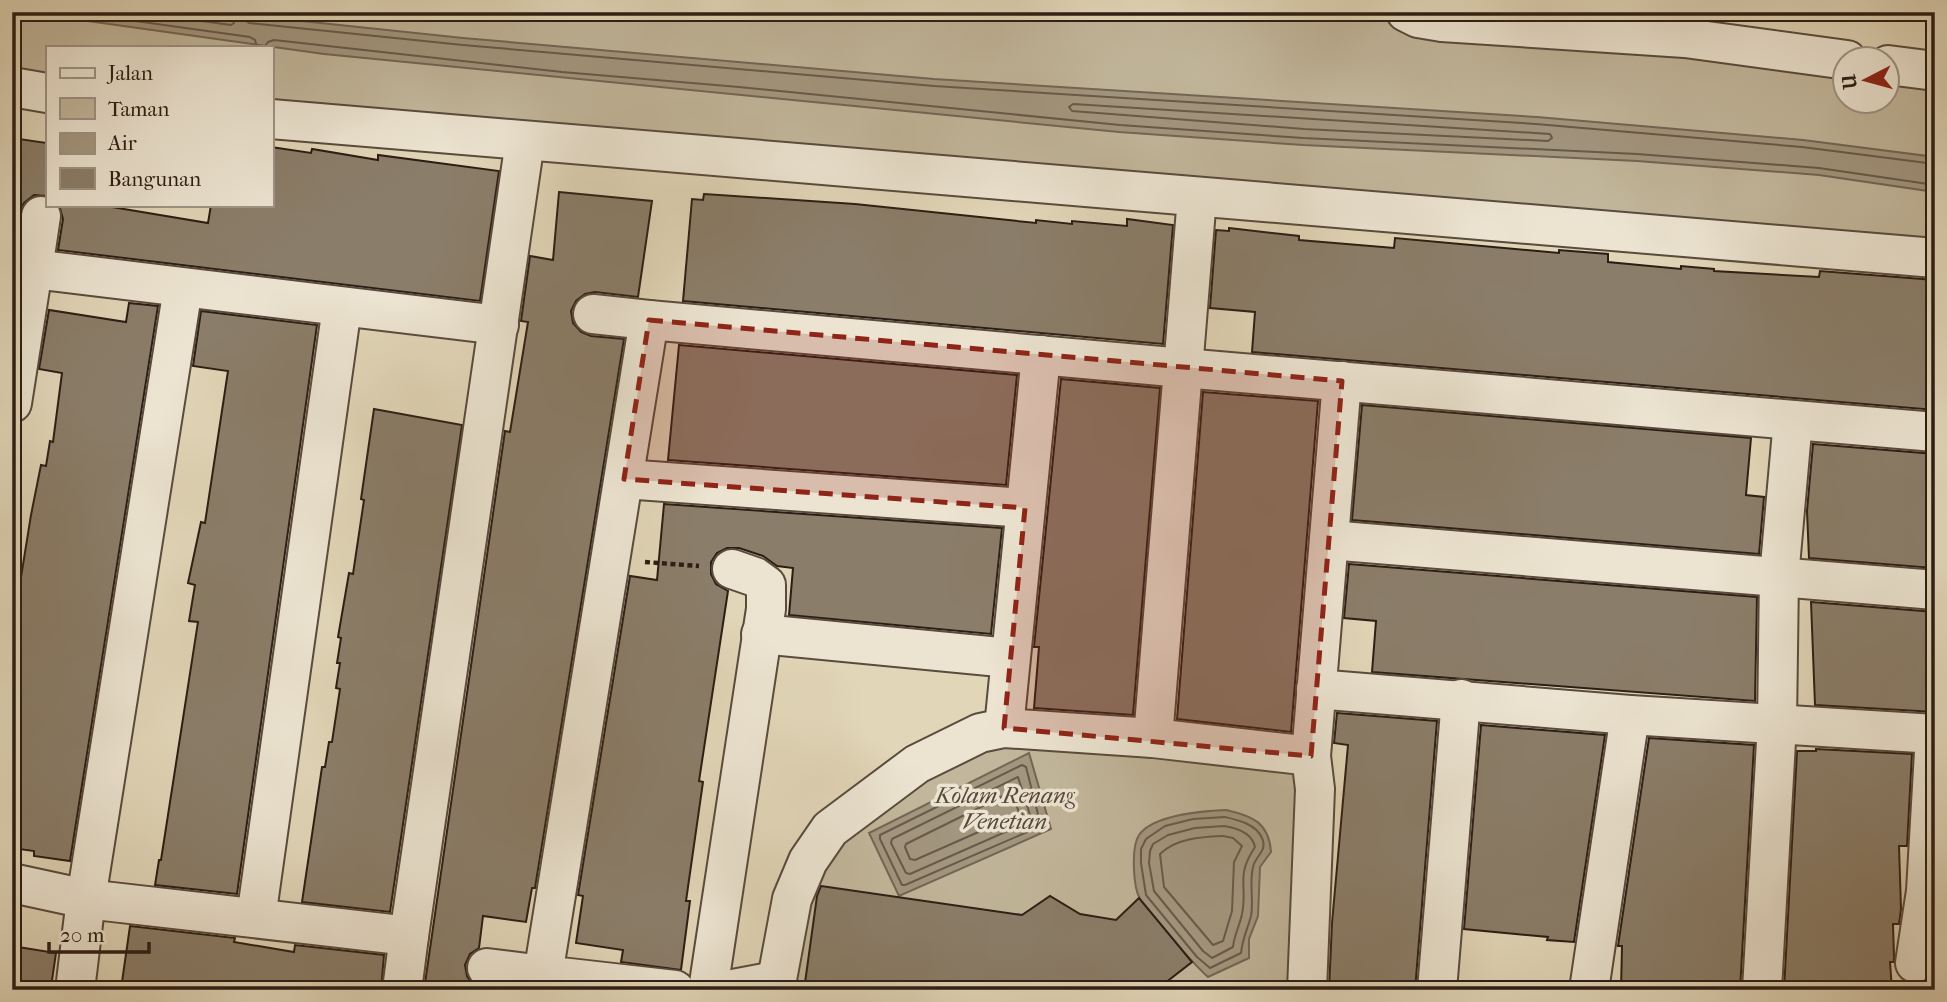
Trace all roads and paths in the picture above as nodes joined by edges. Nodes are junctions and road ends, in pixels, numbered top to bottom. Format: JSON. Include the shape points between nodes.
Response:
{"nodes":[{"id":1,"x":1406,"y":12,"type":"edge"},
{"id":2,"x":1686,"y":25,"type":"edge"},
{"id":3,"x":1832,"y":57,"type":"edge"},
{"id":4,"x":1902,"y":67,"type":"edge"},
{"id":5,"x":1935,"y":71,"type":"edge"},
{"id":6,"x":12,"y":87,"type":"edge"},
{"id":7,"x":46,"y":93,"type":"edge"},
{"id":8,"x":273,"y":120,"type":"edge"},
{"id":9,"x":525,"y":141,"type":"junction"},
{"id":10,"x":1197,"y":197,"type":"junction"},
{"id":11,"x":41,"y":216,"type":"dead end"},
{"id":12,"x":1935,"y":258,"type":"edge"},
{"id":13,"x":33,"y":269,"type":"junction"},
{"id":14,"x":183,"y":288,"type":"junction"},
{"id":15,"x":342,"y":307,"type":"junction"},
{"id":16,"x":593,"y":314,"type":"dead end"},
{"id":17,"x":649,"y":320,"type":"junction"},
{"id":18,"x":499,"y":325,"type":"junction"},
{"id":19,"x":1041,"y":355,"type":"junction"},
{"id":20,"x":1183,"y":368,"type":"junction"},
{"id":21,"x":1342,"y":382,"type":"junction"},
{"id":22,"x":12,"y":403,"type":"edge"},
{"id":23,"x":1793,"y":420,"type":"junction"},
{"id":24,"x":1935,"y":432,"type":"edge"},
{"id":25,"x":624,"y":479,"type":"junction"},
{"id":26,"x":1025,"y":508,"type":"junction"},
{"id":27,"x":1329,"y":540,"type":"junction"},
{"id":28,"x":609,"y":559,"type":"junction"},
{"id":29,"x":732,"y":569,"type":"joint"},
{"id":30,"x":1779,"y":577,"type":"junction"},
{"id":31,"x":1935,"y":590,"type":"edge"},
{"id":32,"x":761,"y":634,"type":"junction"},
{"id":33,"x":1010,"y":658,"type":"junction"},
{"id":34,"x":1316,"y":689,"type":"junction"},
{"id":35,"x":1461,"y":699,"type":"junction"},
{"id":36,"x":1630,"y":715,"type":"junction"},
{"id":37,"x":1777,"y":724,"type":"junction"},
{"id":38,"x":1004,"y":728,"type":"junction"},
{"id":39,"x":1935,"y":734,"type":"edge"},
{"id":40,"x":1153,"y":738,"type":"junction"},
{"id":41,"x":1311,"y":757,"type":"junction"},
{"id":42,"x":12,"y":883,"type":"edge"},
{"id":43,"x":1930,"y":886,"type":"edge"},
{"id":44,"x":86,"y":899,"type":"junction"},
{"id":45,"x":256,"y":918,"type":"junction"},
{"id":46,"x":409,"y":936,"type":"junction"},
{"id":47,"x":1915,"y":963,"type":"dead end"},
{"id":48,"x":487,"y":968,"type":"dead end"},
{"id":49,"x":543,"y":975,"type":"junction"},
{"id":50,"x":775,"y":985,"type":"edge"},
{"id":51,"x":75,"y":990,"type":"edge"},
{"id":52,"x":401,"y":990,"type":"edge"},
{"id":53,"x":676,"y":990,"type":"edge"},
{"id":54,"x":708,"y":990,"type":"edge"},
{"id":55,"x":728,"y":990,"type":"edge"},
{"id":56,"x":1307,"y":990,"type":"edge"},
{"id":57,"x":1437,"y":990,"type":"edge"},
{"id":58,"x":1589,"y":990,"type":"edge"},
{"id":59,"x":1762,"y":990,"type":"edge"}],
"edges":[{"from":1,"to":2,"type":"street","via":[[1442,22]]},
{"from":2,"to":3,"type":"street"},
{"from":4,"to":5,"type":"street"},
{"from":6,"to":7,"type":"street"},
{"from":8,"to":9,"type":"street"},
{"from":9,"to":10,"type":"street"},
{"from":9,"to":18,"type":"street"},
{"from":10,"to":12,"type":"street"},
{"from":10,"to":20,"type":"street"},
{"from":11,"to":13,"type":"street"},
{"from":13,"to":14,"type":"street"},
{"from":13,"to":22,"type":"street"},
{"from":14,"to":15,"type":"street"},
{"from":14,"to":44,"type":"street"},
{"from":15,"to":18,"type":"street"},
{"from":15,"to":45,"type":"street"},
{"from":16,"to":17,"type":"street"},
{"from":17,"to":19,"type":"street"},
{"from":17,"to":25,"type":"street"},
{"from":18,"to":46,"type":"street"},
{"from":19,"to":20,"type":"street"},
{"from":19,"to":26,"type":"street"},
{"from":20,"to":21,"type":"street"},
{"from":20,"to":40,"type":"street"},
{"from":21,"to":23,"type":"street"},
{"from":21,"to":27,"type":"street"},
{"from":23,"to":24,"type":"street"},
{"from":23,"to":30,"type":"street"},
{"from":25,"to":26,"type":"street"},
{"from":25,"to":28,"type":"street"},
{"from":26,"to":33,"type":"street"},
{"from":27,"to":30,"type":"street"},
{"from":27,"to":34,"type":"street"},
{"from":28,"to":29,"type":"path"},
{"from":28,"to":49,"type":"street"},
{"from":29,"to":32,"type":"street","via":[[766,585]]},
{"from":30,"to":31,"type":"street"},
{"from":30,"to":37,"type":"street"},
{"from":32,"to":33,"type":"street"},
{"from":32,"to":54,"type":"street"},
{"from":33,"to":38,"type":"street"},
{"from":34,"to":35,"type":"street"},
{"from":34,"to":41,"type":"street"},
{"from":35,"to":36,"type":"street"},
{"from":35,"to":57,"type":"street"},
{"from":36,"to":37,"type":"street"},
{"from":36,"to":58,"type":"street"},
{"from":37,"to":39,"type":"street"},
{"from":37,"to":59,"type":"street"},
{"from":38,"to":40,"type":"street"},
{"from":38,"to":50,"type":"street","via":[[980,733],[917,764],[830,829],[808,860],[792,900]]},
{"from":39,"to":43,"type":"street"},
{"from":40,"to":41,"type":"street"},
{"from":41,"to":56,"type":"street","via":[[1315,789]]},
{"from":42,"to":44,"type":"street"},
{"from":43,"to":47,"type":"street"},
{"from":44,"to":45,"type":"street"},
{"from":44,"to":51,"type":"street"},
{"from":45,"to":46,"type":"street"},
{"from":46,"to":52,"type":"street"},
{"from":48,"to":49,"type":"street"},
{"from":49,"to":53,"type":"street"},
{"from":50,"to":55,"type":"street"}]}
